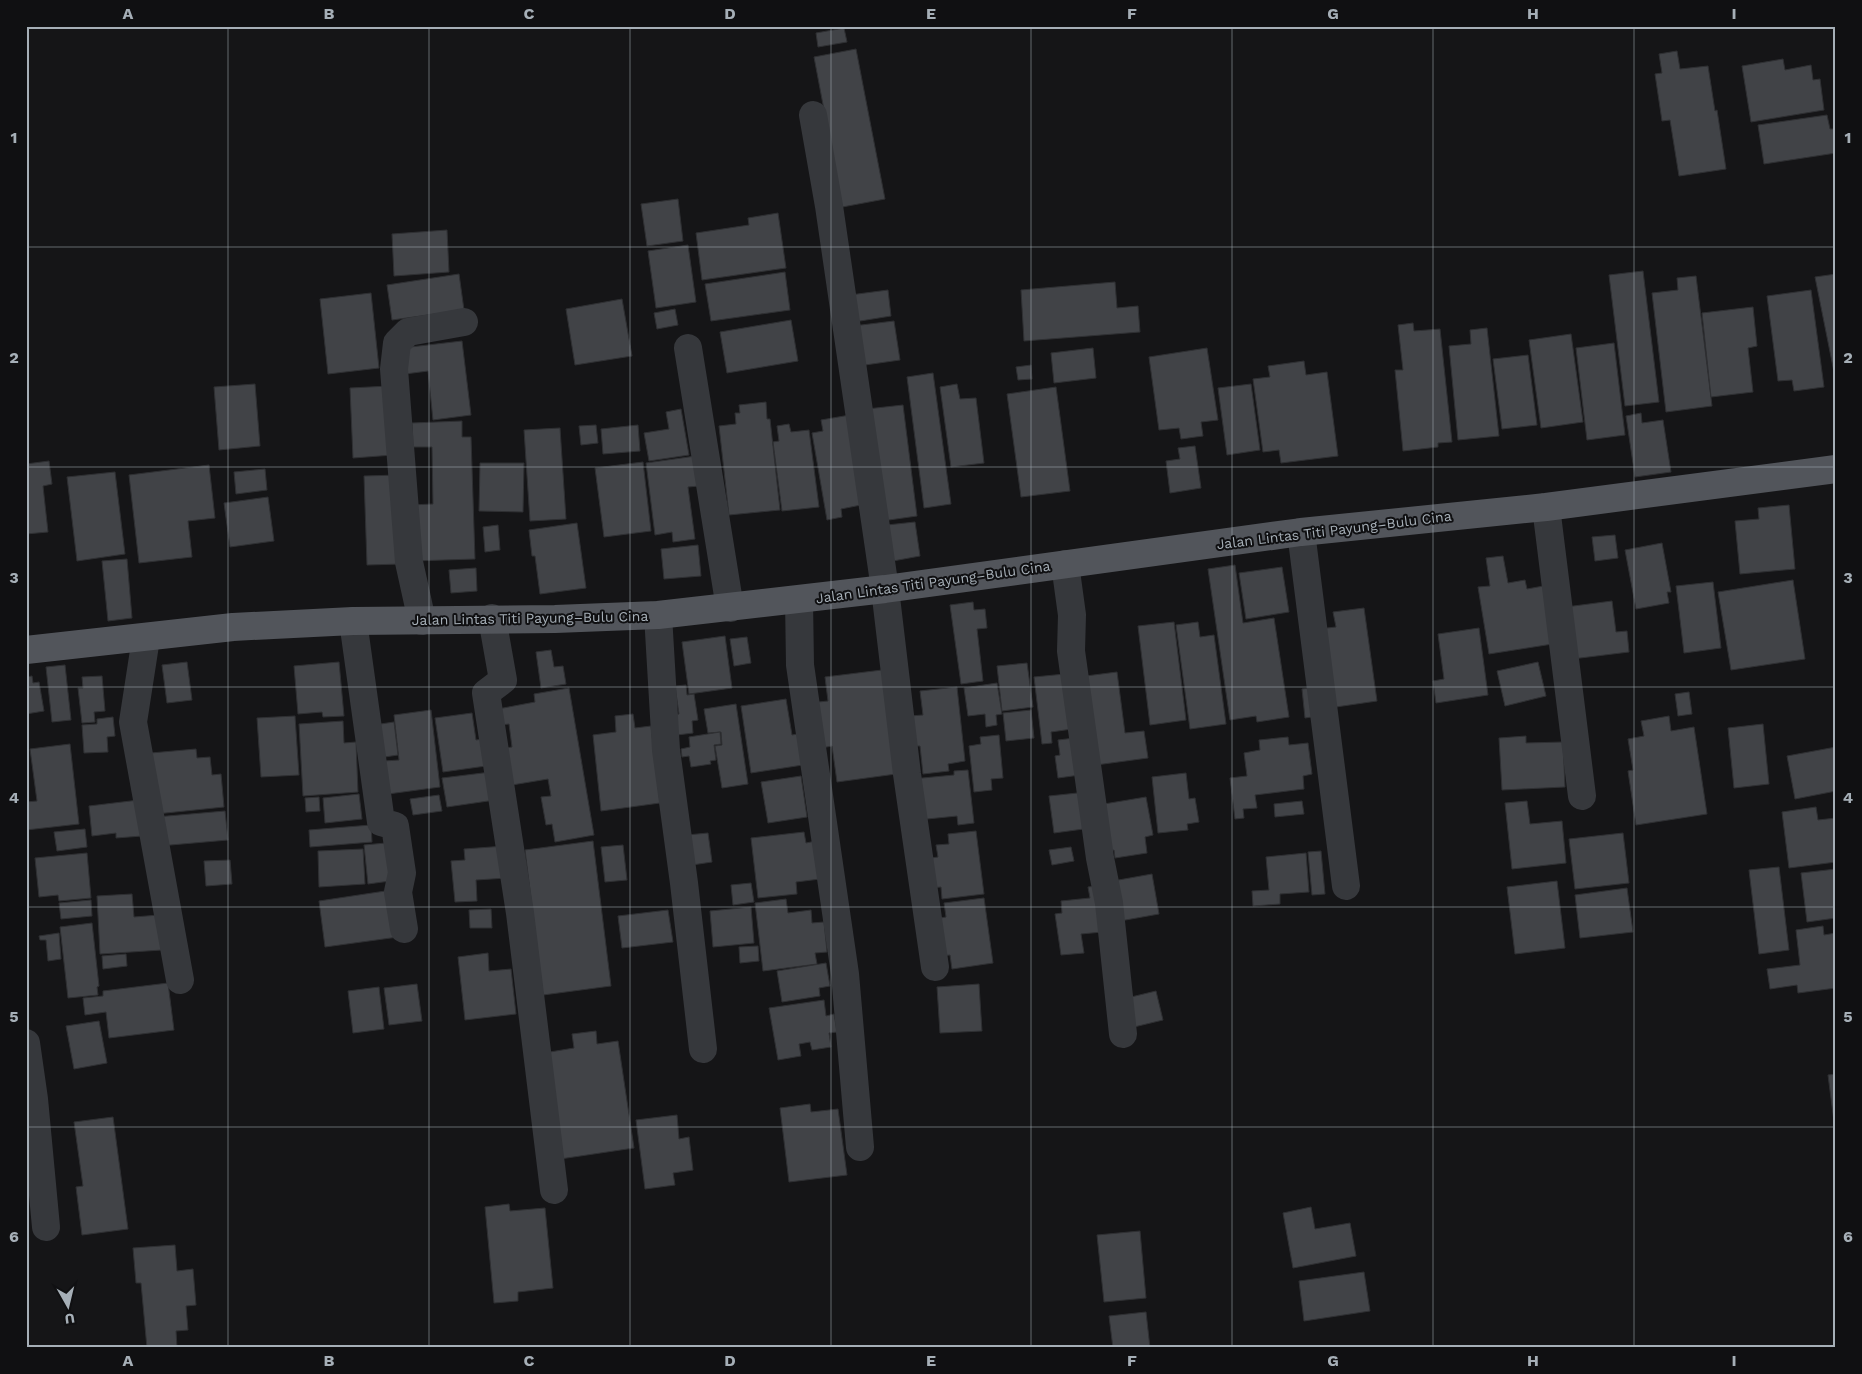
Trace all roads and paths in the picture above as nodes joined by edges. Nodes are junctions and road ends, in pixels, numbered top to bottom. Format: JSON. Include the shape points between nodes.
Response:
{"nodes":[{"id":1,"x":812,"y":115,"type":"dead end"},
{"id":2,"x":464,"y":322,"type":"dead end"},
{"id":3,"x":688,"y":348,"type":"dead end"},
{"id":4,"x":1836,"y":469,"type":"edge"},
{"id":5,"x":1546,"y":507,"type":"junction"},
{"id":6,"x":1301,"y":532,"type":"junction"},
{"id":7,"x":1065,"y":564,"type":"junction"},
{"id":8,"x":885,"y":589,"type":"junction"},
{"id":9,"x":799,"y":600,"type":"junction"},
{"id":10,"x":730,"y":608,"type":"junction"},
{"id":11,"x":658,"y":615,"type":"junction"},
{"id":12,"x":492,"y":618,"type":"junction"},
{"id":13,"x":353,"y":621,"type":"junction"},
{"id":14,"x":422,"y":621,"type":"junction"},
{"id":15,"x":146,"y":638,"type":"junction"},
{"id":16,"x":26,"y":650,"type":"edge"},
{"id":17,"x":1582,"y":796,"type":"dead end"},
{"id":18,"x":1346,"y":886,"type":"dead end"},
{"id":19,"x":404,"y":928,"type":"dead end"},
{"id":20,"x":936,"y":966,"type":"dead end"},
{"id":21,"x":180,"y":980,"type":"dead end"},
{"id":22,"x":1124,"y":1034,"type":"dead end"},
{"id":23,"x":26,"y":1043,"type":"edge"},
{"id":24,"x":702,"y":1048,"type":"dead end"},
{"id":25,"x":860,"y":1147,"type":"dead end"},
{"id":26,"x":554,"y":1190,"type":"dead end"},
{"id":27,"x":46,"y":1227,"type":"dead end"}],
"edges":[{"from":1,"to":8,"type":"street"},
{"from":2,"to":14,"type":"street","via":[[408,332],[397,343],[394,370],[409,562]]},
{"from":3,"to":10,"type":"street"},
{"from":4,"to":5,"type":"main road","name":"Jalan Lintas Titi Payung–Bulu Cina"},
{"from":5,"to":6,"type":"main road","name":"Jalan Lintas Titi Payung–Bulu Cina"},
{"from":5,"to":17,"type":"street"},
{"from":6,"to":7,"type":"main road","name":"Jalan Lintas Titi Payung–Bulu Cina"},
{"from":6,"to":18,"type":"street"},
{"from":7,"to":8,"type":"main road","name":"Jalan Lintas Titi Payung–Bulu Cina"},
{"from":7,"to":22,"type":"street","via":[[1072,615],[1071,651],[1109,903]]},
{"from":8,"to":9,"type":"main road","name":"Jalan Lintas Titi Payung–Bulu Cina"},
{"from":8,"to":20,"type":"street","via":[[907,774]]},
{"from":9,"to":10,"type":"main road","name":"Jalan Lintas Titi Payung–Bulu Cina"},
{"from":9,"to":25,"type":"street","via":[[800,665],[845,974]]},
{"from":10,"to":11,"type":"main road","name":"Jalan Lintas Titi Payung–Bulu Cina"},
{"from":11,"to":12,"type":"main road","name":"Jalan Lintas Titi Payung–Bulu Cina"},
{"from":11,"to":24,"type":"street","via":[[666,750]]},
{"from":12,"to":14,"type":"main road","name":"Jalan Lintas Titi Payung–Bulu Cina"},
{"from":12,"to":26,"type":"street","via":[[503,680],[486,693],[520,913]]},
{"from":13,"to":14,"type":"main road","name":"Jalan Lintas Titi Payung–Bulu Cina"},
{"from":13,"to":15,"type":"main road","name":"Jalan Lintas Titi Payung–Bulu Cina","via":[[234,627]]},
{"from":13,"to":19,"type":"street","via":[[381,822],[395,826],[399,847],[402,872],[398,892]]},
{"from":15,"to":16,"type":"main road","name":"Jalan Lintas Titi Payung–Bulu Cina"},
{"from":15,"to":21,"type":"street","via":[[132,722]]},
{"from":23,"to":27,"type":"street"}]}
